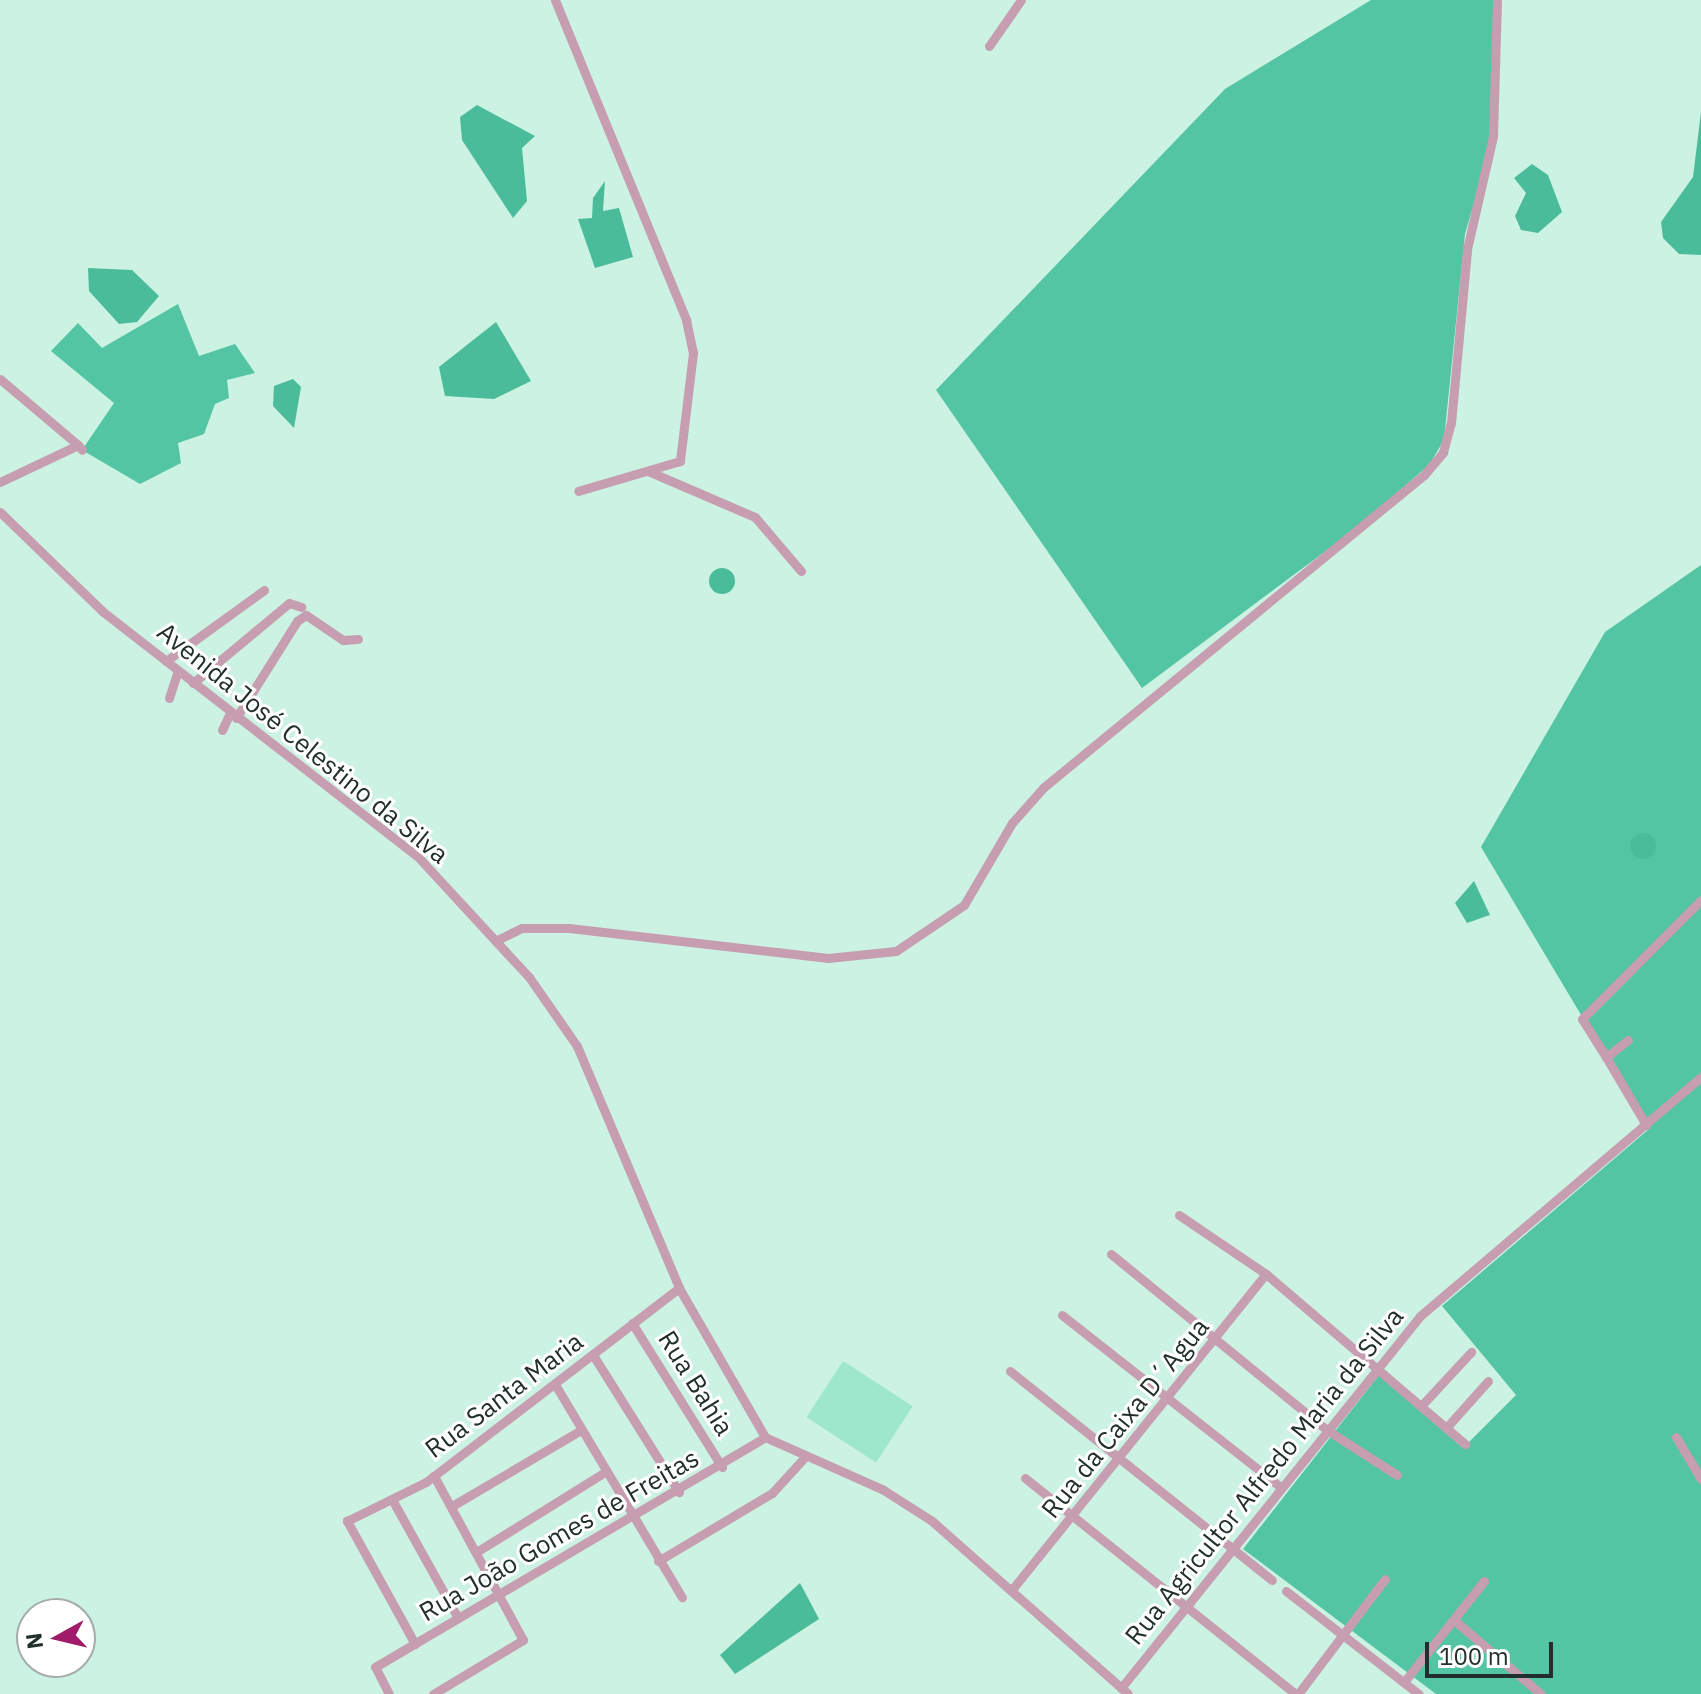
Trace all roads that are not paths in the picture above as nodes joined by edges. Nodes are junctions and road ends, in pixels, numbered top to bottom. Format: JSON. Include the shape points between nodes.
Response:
{"nodes":[{"id":1,"x":555,"y":0,"type":"edge"},
{"id":2,"x":1021,"y":0,"type":"edge"},
{"id":3,"x":1497,"y":0,"type":"edge"},
{"id":4,"x":989,"y":46,"type":"dead end"},
{"id":5,"x":0,"y":379,"type":"edge"},
{"id":6,"x":648,"y":471,"type":"junction"},
{"id":7,"x":0,"y":482,"type":"edge"},
{"id":8,"x":578,"y":491,"type":"dead end"},
{"id":9,"x":0,"y":512,"type":"edge"},
{"id":10,"x":801,"y":571,"type":"dead end"},
{"id":11,"x":264,"y":590,"type":"dead end"},
{"id":12,"x":301,"y":607,"type":"dead end"},
{"id":13,"x":358,"y":639,"type":"dead end"},
{"id":14,"x":166,"y":661,"type":"junction"},
{"id":15,"x":178,"y":671,"type":"junction"},
{"id":16,"x":193,"y":683,"type":"junction"},
{"id":17,"x":169,"y":698,"type":"dead end"},
{"id":18,"x":232,"y":716,"type":"junction"},
{"id":19,"x":222,"y":730,"type":"dead end"},
{"id":20,"x":1701,"y":900,"type":"edge"},
{"id":21,"x":497,"y":940,"type":"junction"},
{"id":22,"x":1628,"y":1040,"type":"dead end"},
{"id":23,"x":1606,"y":1057,"type":"junction"},
{"id":24,"x":1701,"y":1077,"type":"edge"},
{"id":25,"x":1646,"y":1125,"type":"junction"},
{"id":26,"x":1179,"y":1215,"type":"dead end"},
{"id":27,"x":1111,"y":1254,"type":"dead end"},
{"id":28,"x":1266,"y":1274,"type":"junction"},
{"id":29,"x":679,"y":1288,"type":"junction"},
{"id":30,"x":1062,"y":1315,"type":"dead end"},
{"id":31,"x":632,"y":1323,"type":"junction"},
{"id":32,"x":1219,"y":1340,"type":"junction"},
{"id":33,"x":1471,"y":1352,"type":"dead end"},
{"id":34,"x":593,"y":1355,"type":"junction"},
{"id":35,"x":1378,"y":1367,"type":"junction"},
{"id":36,"x":1010,"y":1371,"type":"dead end"},
{"id":37,"x":1488,"y":1381,"type":"dead end"},
{"id":38,"x":556,"y":1386,"type":"junction"},
{"id":39,"x":1168,"y":1400,"type":"junction"},
{"id":40,"x":1421,"y":1406,"type":"junction"},
{"id":41,"x":1446,"y":1428,"type":"junction"},
{"id":42,"x":581,"y":1430,"type":"junction"},
{"id":43,"x":1327,"y":1430,"type":"junction"},
{"id":44,"x":765,"y":1437,"type":"junction"},
{"id":45,"x":1676,"y":1437,"type":"dead end"},
{"id":46,"x":1465,"y":1444,"type":"dead end"},
{"id":47,"x":804,"y":1458,"type":"junction"},
{"id":48,"x":1120,"y":1459,"type":"junction"},
{"id":49,"x":722,"y":1467,"type":"junction"},
{"id":50,"x":605,"y":1472,"type":"junction"},
{"id":51,"x":1397,"y":1475,"type":"dead end"},
{"id":52,"x":434,"y":1476,"type":"junction"},
{"id":53,"x":1025,"y":1478,"type":"dead end"},
{"id":54,"x":1701,"y":1479,"type":"edge"},
{"id":55,"x":1279,"y":1486,"type":"junction"},
{"id":56,"x":679,"y":1492,"type":"junction"},
{"id":57,"x":394,"y":1503,"type":"junction"},
{"id":58,"x":452,"y":1506,"type":"junction"},
{"id":59,"x":631,"y":1519,"type":"junction"},
{"id":60,"x":1072,"y":1519,"type":"junction"},
{"id":61,"x":1231,"y":1548,"type":"junction"},
{"id":62,"x":478,"y":1551,"type":"junction"},
{"id":63,"x":658,"y":1561,"type":"junction"},
{"id":64,"x":1385,"y":1579,"type":"dead end"},
{"id":65,"x":1272,"y":1580,"type":"dead end"},
{"id":66,"x":1484,"y":1581,"type":"dead end"},
{"id":67,"x":1014,"y":1587,"type":"junction"},
{"id":68,"x":1286,"y":1591,"type":"dead end"},
{"id":69,"x":500,"y":1594,"type":"junction"},
{"id":70,"x":682,"y":1597,"type":"dead end"},
{"id":71,"x":1185,"y":1608,"type":"junction"},
{"id":72,"x":458,"y":1618,"type":"junction"},
{"id":73,"x":1454,"y":1620,"type":"junction"},
{"id":74,"x":1342,"y":1635,"type":"junction"},
{"id":75,"x":415,"y":1644,"type":"junction"},
{"id":76,"x":1404,"y":1682,"type":"junction"},
{"id":77,"x":1125,"y":1691,"type":"edge"},
{"id":78,"x":389,"y":1694,"type":"edge"},
{"id":79,"x":433,"y":1694,"type":"edge"},
{"id":80,"x":1297,"y":1694,"type":"edge"},
{"id":81,"x":1419,"y":1694,"type":"edge"},
{"id":82,"x":1541,"y":1694,"type":"edge"}],
"edges":[{"from":1,"to":6,"type":"street","via":[[691,336],[684,453],[677,463]]},
{"from":2,"to":4,"type":"street"},
{"from":3,"to":21,"type":"street","via":[[1493,136],[1467,249],[1451,423],[1443,452],[1424,475],[1044,787],[1012,823],[964,905],[896,951],[828,958],[569,928],[517,929]]},
{"from":5,"to":7,"type":"street","via":[[80,447]]},
{"from":6,"to":8,"type":"street"},
{"from":6,"to":10,"type":"street","via":[[755,517]]},
{"from":9,"to":14,"type":"street","name":"Avenida José Celestino da Silva"},
{"from":11,"to":14,"type":"street"},
{"from":12,"to":16,"type":"street","via":[[289,603]]},
{"from":13,"to":18,"type":"street","via":[[343,640],[306,615]]},
{"from":14,"to":15,"type":"street","name":"Avenida José Celestino da Silva"},
{"from":15,"to":16,"type":"street","name":"Avenida José Celestino da Silva"},
{"from":15,"to":17,"type":"street"},
{"from":16,"to":18,"type":"street","name":"Avenida José Celestino da Silva"},
{"from":18,"to":19,"type":"street"},
{"from":18,"to":21,"type":"street","name":"Avenida José Celestino da Silva","via":[[420,859]]},
{"from":20,"to":23,"type":"street","via":[[1582,1019]]},
{"from":21,"to":29,"type":"street","name":"Avenida José Celestino da Silva","via":[[577,1046]]},
{"from":22,"to":23,"type":"street"},
{"from":23,"to":25,"type":"street"},
{"from":24,"to":25,"type":"street","name":"Rua Agricultor Alfredo Maria da Silva"},
{"from":25,"to":35,"type":"street","name":"Rua Agricultor Alfredo Maria da Silva","via":[[1420,1316]]},
{"from":26,"to":28,"type":"street"},
{"from":27,"to":32,"type":"street"},
{"from":28,"to":32,"type":"street","name":"Rua da Caixa D´Agua"},
{"from":28,"to":35,"type":"street"},
{"from":29,"to":31,"type":"street","name":"Rua Santa Maria"},
{"from":29,"to":44,"type":"street","name":"Avenida José Celestino da Silva"},
{"from":30,"to":39,"type":"street"},
{"from":31,"to":34,"type":"street","name":"Rua Santa Maria"},
{"from":31,"to":49,"type":"street","name":"Rua Bahia"},
{"from":32,"to":39,"type":"street","name":"Rua da Caixa D´Agua"},
{"from":32,"to":43,"type":"street"},
{"from":33,"to":40,"type":"street"},
{"from":34,"to":38,"type":"street","name":"Rua Santa Maria"},
{"from":34,"to":56,"type":"street"},
{"from":35,"to":40,"type":"street"},
{"from":35,"to":43,"type":"street","name":"Rua Agricultor Alfredo Maria da Silva"},
{"from":36,"to":48,"type":"street"},
{"from":37,"to":41,"type":"street"},
{"from":38,"to":42,"type":"street"},
{"from":38,"to":52,"type":"street","name":"Rua Santa Maria"},
{"from":39,"to":48,"type":"street","name":"Rua da Caixa D´Agua"},
{"from":39,"to":55,"type":"street"},
{"from":40,"to":41,"type":"street"},
{"from":41,"to":46,"type":"street"},
{"from":42,"to":50,"type":"street"},
{"from":42,"to":58,"type":"street"},
{"from":43,"to":51,"type":"street"},
{"from":43,"to":55,"type":"street","name":"Rua Agricultor Alfredo Maria da Silva"},
{"from":44,"to":47,"type":"street"},
{"from":44,"to":49,"type":"street","name":"Rua João Gomes de Freitas"},
{"from":45,"to":54,"type":"street"},
{"from":47,"to":63,"type":"street","via":[[772,1493]]},
{"from":47,"to":67,"type":"street","via":[[911,1506]]},
{"from":48,"to":60,"type":"street","name":"Rua da Caixa D´Agua"},
{"from":48,"to":61,"type":"street"},
{"from":49,"to":56,"type":"street","name":"Rua João Gomes de Freitas"},
{"from":50,"to":59,"type":"street"},
{"from":50,"to":62,"type":"street"},
{"from":52,"to":57,"type":"street","name":"Rua Santa Maria"},
{"from":52,"to":58,"type":"street"},
{"from":53,"to":60,"type":"street"},
{"from":55,"to":61,"type":"street","name":"Rua Agricultor Alfredo Maria da Silva"},
{"from":56,"to":59,"type":"street","name":"Rua João Gomes de Freitas"},
{"from":57,"to":72,"type":"street"},
{"from":57,"to":75,"type":"street","name":"Rua Santa Maria","via":[[347,1521]]},
{"from":58,"to":62,"type":"street"},
{"from":59,"to":63,"type":"street"},
{"from":59,"to":69,"type":"street","name":"Rua João Gomes de Freitas"},
{"from":60,"to":67,"type":"street","name":"Rua da Caixa D´Agua"},
{"from":60,"to":71,"type":"street"},
{"from":61,"to":65,"type":"street"},
{"from":61,"to":71,"type":"street","name":"Rua Agricultor Alfredo Maria da Silva"},
{"from":62,"to":69,"type":"street"},
{"from":63,"to":70,"type":"street"},
{"from":64,"to":74,"type":"street"},
{"from":66,"to":73,"type":"street"},
{"from":67,"to":77,"type":"street"},
{"from":68,"to":74,"type":"street"},
{"from":69,"to":72,"type":"street","name":"Rua João Gomes de Freitas"},
{"from":69,"to":79,"type":"street","via":[[523,1640]]},
{"from":71,"to":77,"type":"street","name":"Rua Agricultor Alfredo Maria da Silva"},
{"from":71,"to":80,"type":"street"},
{"from":72,"to":75,"type":"street","name":"Rua João Gomes de Freitas"},
{"from":73,"to":76,"type":"street"},
{"from":73,"to":82,"type":"street"},
{"from":74,"to":76,"type":"street"},
{"from":74,"to":80,"type":"street"},
{"from":75,"to":78,"type":"street","name":"Rua João Gomes de Freitas","via":[[376,1668]]},
{"from":76,"to":81,"type":"street"}]}
